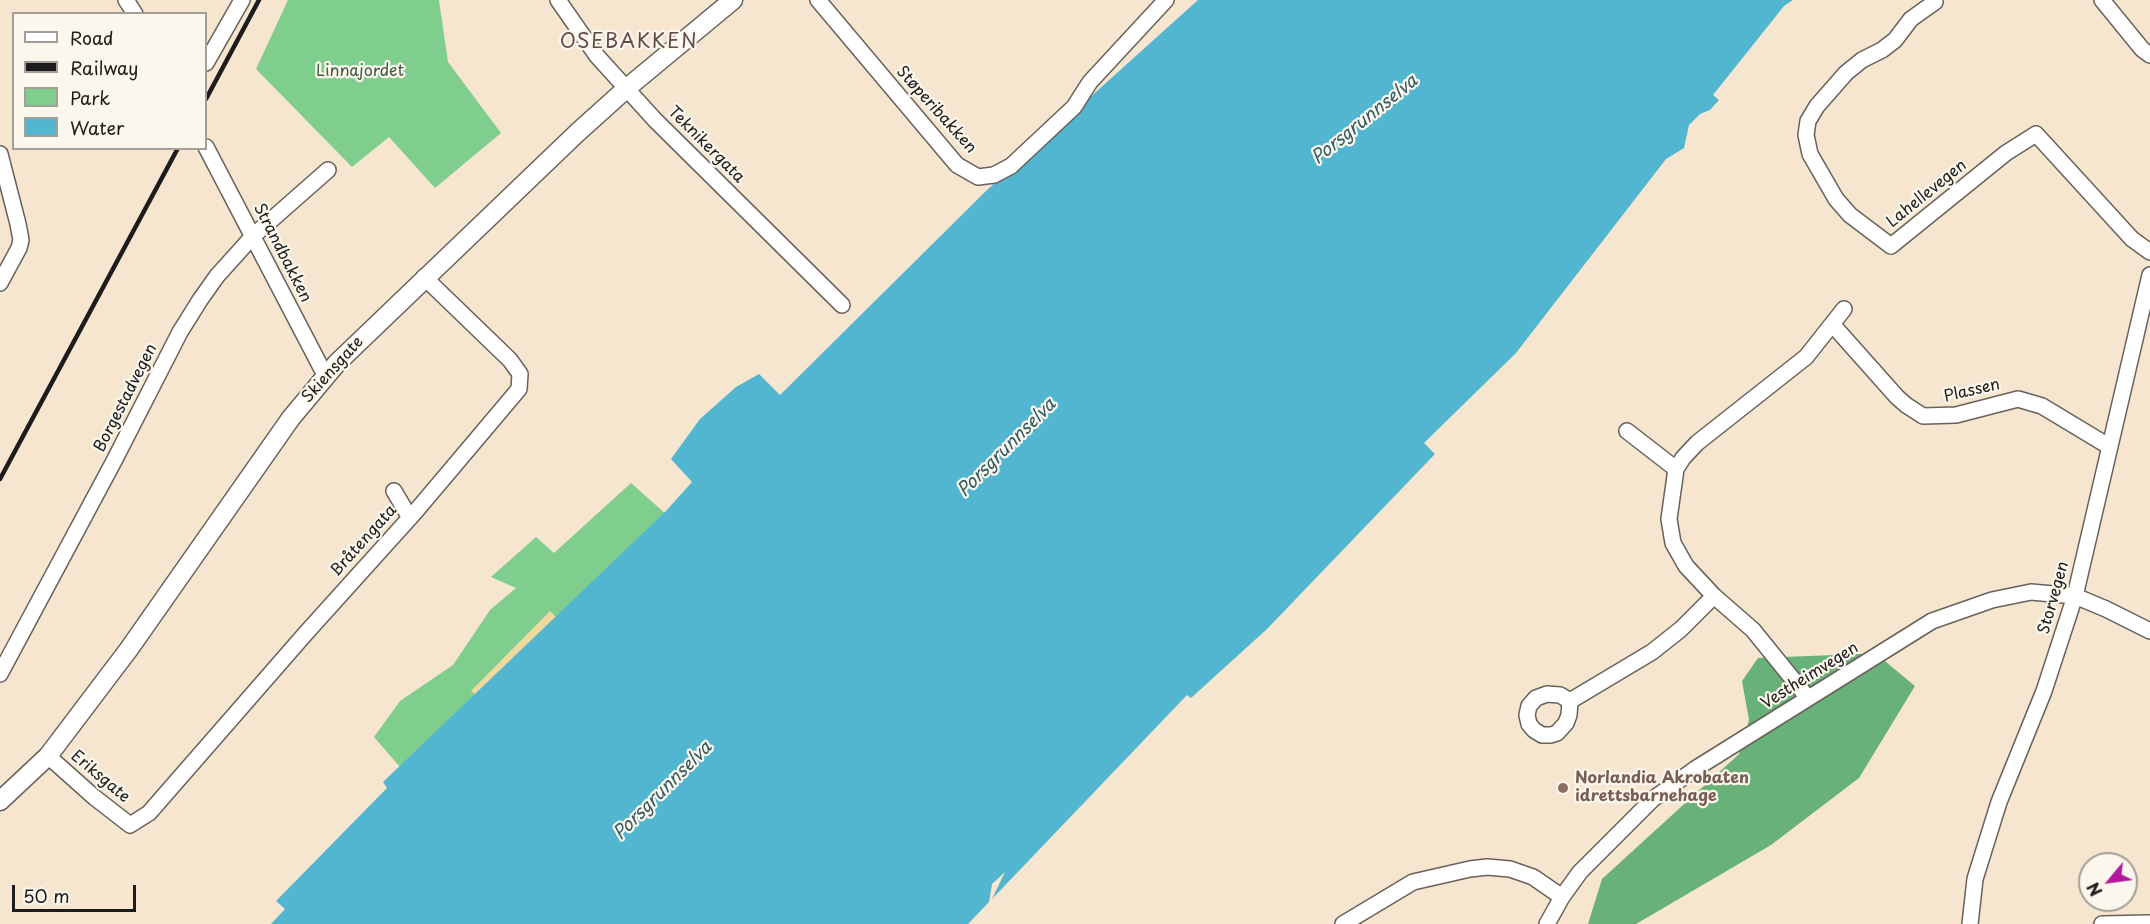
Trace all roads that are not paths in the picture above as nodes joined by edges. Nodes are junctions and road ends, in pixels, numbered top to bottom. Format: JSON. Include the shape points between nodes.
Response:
{"nodes":[{"id":1,"x":242,"y":0,"type":"edge"},
{"id":2,"x":558,"y":0,"type":"edge"},
{"id":3,"x":733,"y":0,"type":"edge"},
{"id":4,"x":819,"y":0,"type":"edge"},
{"id":5,"x":1166,"y":0,"type":"edge"},
{"id":6,"x":2102,"y":0,"type":"edge"},
{"id":7,"x":1935,"y":2,"type":"dead end"},
{"id":8,"x":2150,"y":56,"type":"edge"},
{"id":9,"x":207,"y":61,"type":"edge"},
{"id":10,"x":627,"y":88,"type":"junction"},
{"id":11,"x":207,"y":149,"type":"edge"},
{"id":12,"x":0,"y":154,"type":"edge"},
{"id":13,"x":328,"y":170,"type":"dead end"},
{"id":14,"x":253,"y":236,"type":"junction"},
{"id":15,"x":2150,"y":252,"type":"edge"},
{"id":16,"x":2150,"y":275,"type":"edge"},
{"id":17,"x":424,"y":277,"type":"junction"},
{"id":18,"x":0,"y":283,"type":"edge"},
{"id":19,"x":842,"y":305,"type":"dead end"},
{"id":20,"x":1844,"y":309,"type":"dead end"},
{"id":21,"x":1832,"y":324,"type":"junction"},
{"id":22,"x":326,"y":375,"type":"junction"},
{"id":23,"x":1627,"y":431,"type":"dead end"},
{"id":24,"x":2110,"y":447,"type":"junction"},
{"id":25,"x":1676,"y":469,"type":"junction"},
{"id":26,"x":394,"y":491,"type":"dead end"},
{"id":27,"x":410,"y":518,"type":"junction"},
{"id":28,"x":1714,"y":596,"type":"junction"},
{"id":29,"x":2076,"y":596,"type":"junction"},
{"id":30,"x":2150,"y":632,"type":"edge"},
{"id":31,"x":0,"y":674,"type":"edge"},
{"id":32,"x":1808,"y":698,"type":"junction"},
{"id":33,"x":1570,"y":701,"type":"dead end"},
{"id":34,"x":48,"y":756,"type":"junction"},
{"id":35,"x":0,"y":801,"type":"edge"},
{"id":36,"x":130,"y":825,"type":"joint"},
{"id":37,"x":1562,"y":897,"type":"junction"},
{"id":38,"x":2150,"y":912,"type":"edge"},
{"id":39,"x":2148,"y":923,"type":"edge"},
{"id":40,"x":1343,"y":924,"type":"edge"},
{"id":41,"x":1547,"y":924,"type":"edge"},
{"id":42,"x":1970,"y":924,"type":"edge"},
{"id":43,"x":2102,"y":924,"type":"edge"}],
"edges":[{"from":1,"to":9,"type":"street"},
{"from":2,"to":10,"type":"street","name":"Teknikergata","via":[[597,56]]},
{"from":3,"to":10,"type":"street","name":"Skiensgate"},
{"from":4,"to":5,"type":"street","name":"Støperibakken","via":[[957,165],[978,177],[994,175],[1011,166],[1074,107],[1090,82]]},
{"from":6,"to":8,"type":"street"},
{"from":7,"to":15,"type":"street","name":"Lahellevegen","via":[[1911,19],[1895,40],[1846,73],[1808,121],[1810,154],[1836,199],[1850,215],[1891,246],[2006,153],[2036,134],[2132,239]]},
{"from":10,"to":17,"type":"street","name":"Skiensgate"},
{"from":10,"to":19,"type":"street","name":"Teknikergata"},
{"from":11,"to":14,"type":"street","name":"Strandbakken"},
{"from":12,"to":18,"type":"street","via":[[21,240]]},
{"from":13,"to":14,"type":"street","name":"Borgestadvegen"},
{"from":14,"to":22,"type":"street","name":"Strandbakken"},
{"from":14,"to":31,"type":"street","name":"Borgestadvegen","via":[[217,276],[180,332]]},
{"from":16,"to":24,"type":"street","name":"Storvegen"},
{"from":17,"to":22,"type":"street","name":"Skiensgate"},
{"from":17,"to":27,"type":"street","name":"Bråtengata","via":[[520,374],[519,389]]},
{"from":20,"to":21,"type":"street"},
{"from":21,"to":24,"type":"street","name":"Plassen","via":[[1898,397],[1923,416],[1956,415],[2018,399],[2042,406]]},
{"from":21,"to":25,"type":"street","via":[[1806,357],[1697,443]]},
{"from":22,"to":34,"type":"street","name":"Skiensgate"},
{"from":23,"to":25,"type":"street"},
{"from":24,"to":29,"type":"street","name":"Storvegen"},
{"from":25,"to":28,"type":"street","via":[[1669,519],[1673,543],[1686,566]]},
{"from":26,"to":27,"type":"street"},
{"from":27,"to":36,"type":"street","name":"Bråtengata","via":[[149,813]]},
{"from":28,"to":32,"type":"street","via":[[1753,630]]},
{"from":28,"to":33,"type":"street","via":[[1681,630],[1652,652]]},
{"from":29,"to":30,"type":"street","name":"Vestheimvegen"},
{"from":29,"to":32,"type":"street","name":"Vestheimvegen","via":[[2031,592],[1959,610],[1932,621]]},
{"from":29,"to":42,"type":"street","name":"Storvegen","via":[[2044,691],[1999,802],[1976,879]]},
{"from":32,"to":37,"type":"street","name":"Vestheimvegen","via":[[1653,799],[1580,872]]},
{"from":34,"to":35,"type":"street","name":"Skiensgate"},
{"from":34,"to":36,"type":"street","name":"Eriksgate"},
{"from":37,"to":40,"type":"street","via":[[1533,877],[1510,869],[1470,869],[1413,882]]},
{"from":37,"to":41,"type":"street","name":"Vestheimvegen"},
{"from":38,"to":39,"type":"street"},
{"from":39,"to":43,"type":"street"}]}
